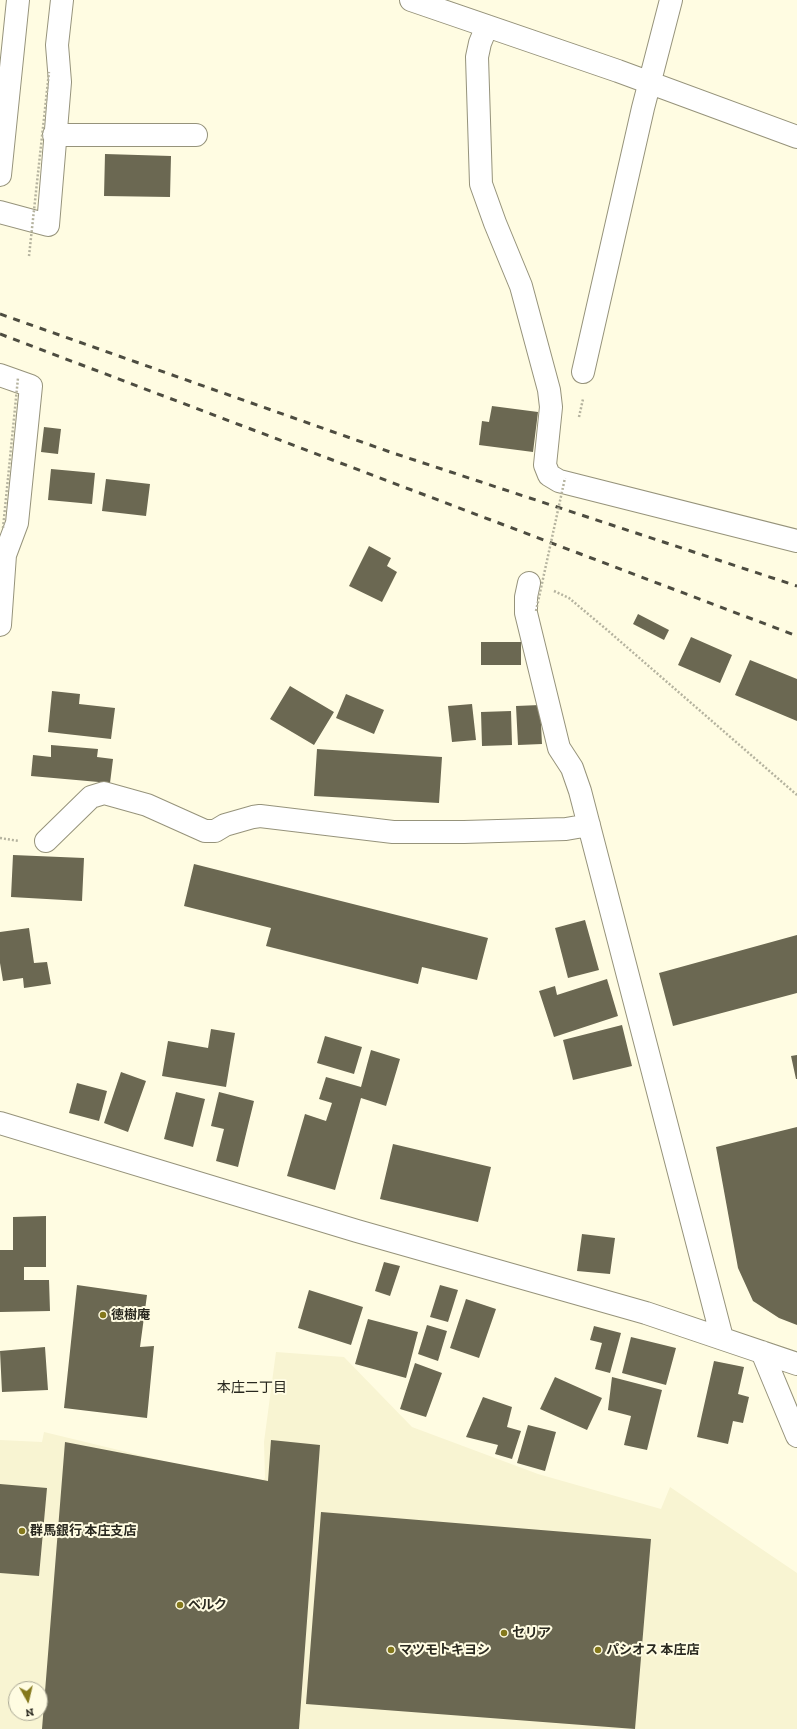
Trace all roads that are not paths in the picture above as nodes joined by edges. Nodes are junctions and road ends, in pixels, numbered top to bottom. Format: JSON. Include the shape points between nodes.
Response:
{"nodes":[{"id":1,"x":18,"y":0,"type":"edge"},
{"id":2,"x":62,"y":0,"type":"edge"},
{"id":3,"x":411,"y":0,"type":"edge"},
{"id":4,"x":671,"y":0,"type":"edge"},
{"id":5,"x":448,"y":6,"type":"edge"},
{"id":6,"x":487,"y":26,"type":"junction"},
{"id":7,"x":650,"y":83,"type":"junction"},
{"id":8,"x":54,"y":135,"type":"junction"},
{"id":9,"x":196,"y":135,"type":"dead end"},
{"id":10,"x":797,"y":137,"type":"edge"},
{"id":11,"x":0,"y":175,"type":"edge"},
{"id":12,"x":0,"y":212,"type":"edge"},
{"id":13,"x":583,"y":372,"type":"dead end"},
{"id":14,"x":9,"y":376,"type":"edge"},
{"id":15,"x":797,"y":541,"type":"edge"},
{"id":16,"x":536,"y":585,"type":"dead end"},
{"id":17,"x":0,"y":625,"type":"edge"},
{"id":18,"x":589,"y":825,"type":"junction"},
{"id":19,"x":46,"y":841,"type":"dead end"},
{"id":20,"x":0,"y":1123,"type":"edge"},
{"id":21,"x":722,"y":1338,"type":"junction"},
{"id":22,"x":762,"y":1352,"type":"junction"},
{"id":23,"x":797,"y":1364,"type":"edge"},
{"id":24,"x":797,"y":1436,"type":"edge"}],
"edges":[{"from":1,"to":11,"type":"street"},
{"from":2,"to":8,"type":"street","via":[[57,46],[60,82]]},
{"from":3,"to":5,"type":"street"},
{"from":4,"to":7,"type":"street"},
{"from":5,"to":6,"type":"street"},
{"from":6,"to":7,"type":"street"},
{"from":6,"to":15,"type":"street","via":[[477,56],[481,184],[521,286],[549,390],[551,407],[545,465],[549,475],[558,481]]},
{"from":7,"to":10,"type":"street"},
{"from":7,"to":13,"type":"street"},
{"from":8,"to":9,"type":"street"},
{"from":8,"to":12,"type":"street","via":[[48,225]]},
{"from":14,"to":17,"type":"street","via":[[31,386],[16,523],[5,555]]},
{"from":16,"to":18,"type":"street","via":[[526,597],[526,613],[559,748],[572,768]]},
{"from":18,"to":19,"type":"street","via":[[464,832],[392,832],[253,816],[215,831],[205,831],[148,805],[104,793],[91,797]]},
{"from":18,"to":21,"type":"street"},
{"from":20,"to":21,"type":"street","via":[[357,1232],[646,1312]]},
{"from":21,"to":22,"type":"street"},
{"from":22,"to":23,"type":"street"},
{"from":22,"to":24,"type":"street"}]}
